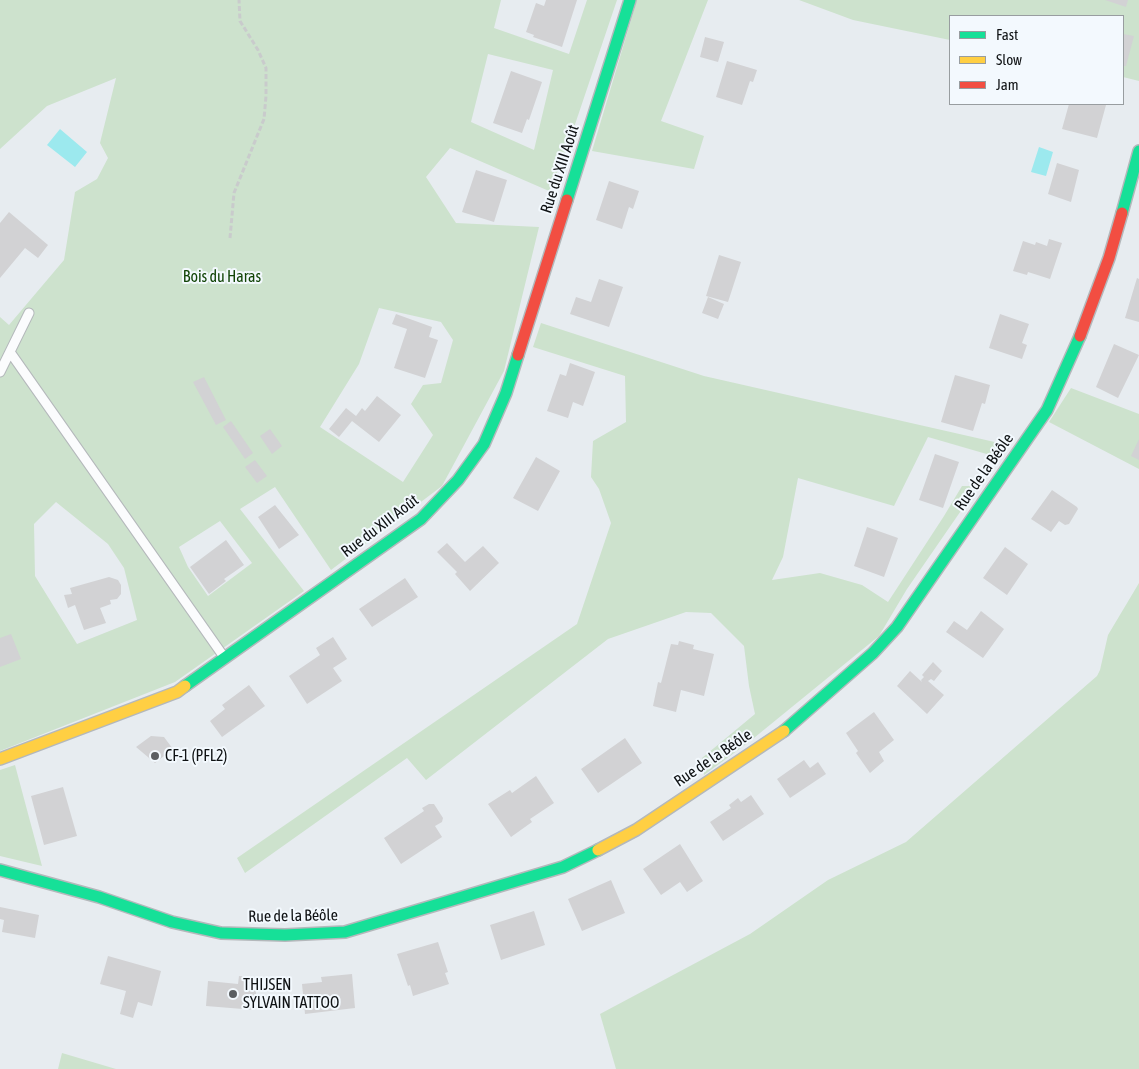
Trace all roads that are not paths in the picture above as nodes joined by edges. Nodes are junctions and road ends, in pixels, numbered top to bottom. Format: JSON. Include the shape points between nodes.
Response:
{"nodes":[{"id":1,"x":630,"y":0,"type":"edge"},
{"id":2,"x":1139,"y":151,"type":"edge"},
{"id":3,"x":29,"y":313,"type":"dead end"},
{"id":4,"x":10,"y":352,"type":"junction"},
{"id":5,"x":0,"y":372,"type":"edge"},
{"id":6,"x":225,"y":659,"type":"junction"},
{"id":7,"x":0,"y":760,"type":"edge"},
{"id":8,"x":0,"y":870,"type":"edge"}],
"edges":[{"from":1,"to":6,"type":"street","name":"Rue du XIII Août","via":[[506,393],[484,444],[458,480],[421,519]]},
{"from":2,"to":8,"type":"street","name":"Rue de la Béôle","via":[[1109,258],[1047,410],[897,627],[873,653],[790,727],[636,830],[563,867],[345,932],[285,935],[221,933],[172,922],[99,897]]},
{"from":3,"to":4,"type":"lane"},
{"from":4,"to":5,"type":"lane"},
{"from":4,"to":6,"type":"lane"},
{"from":6,"to":7,"type":"street","name":"Rue du XIII Août","via":[[177,692]]}]}
